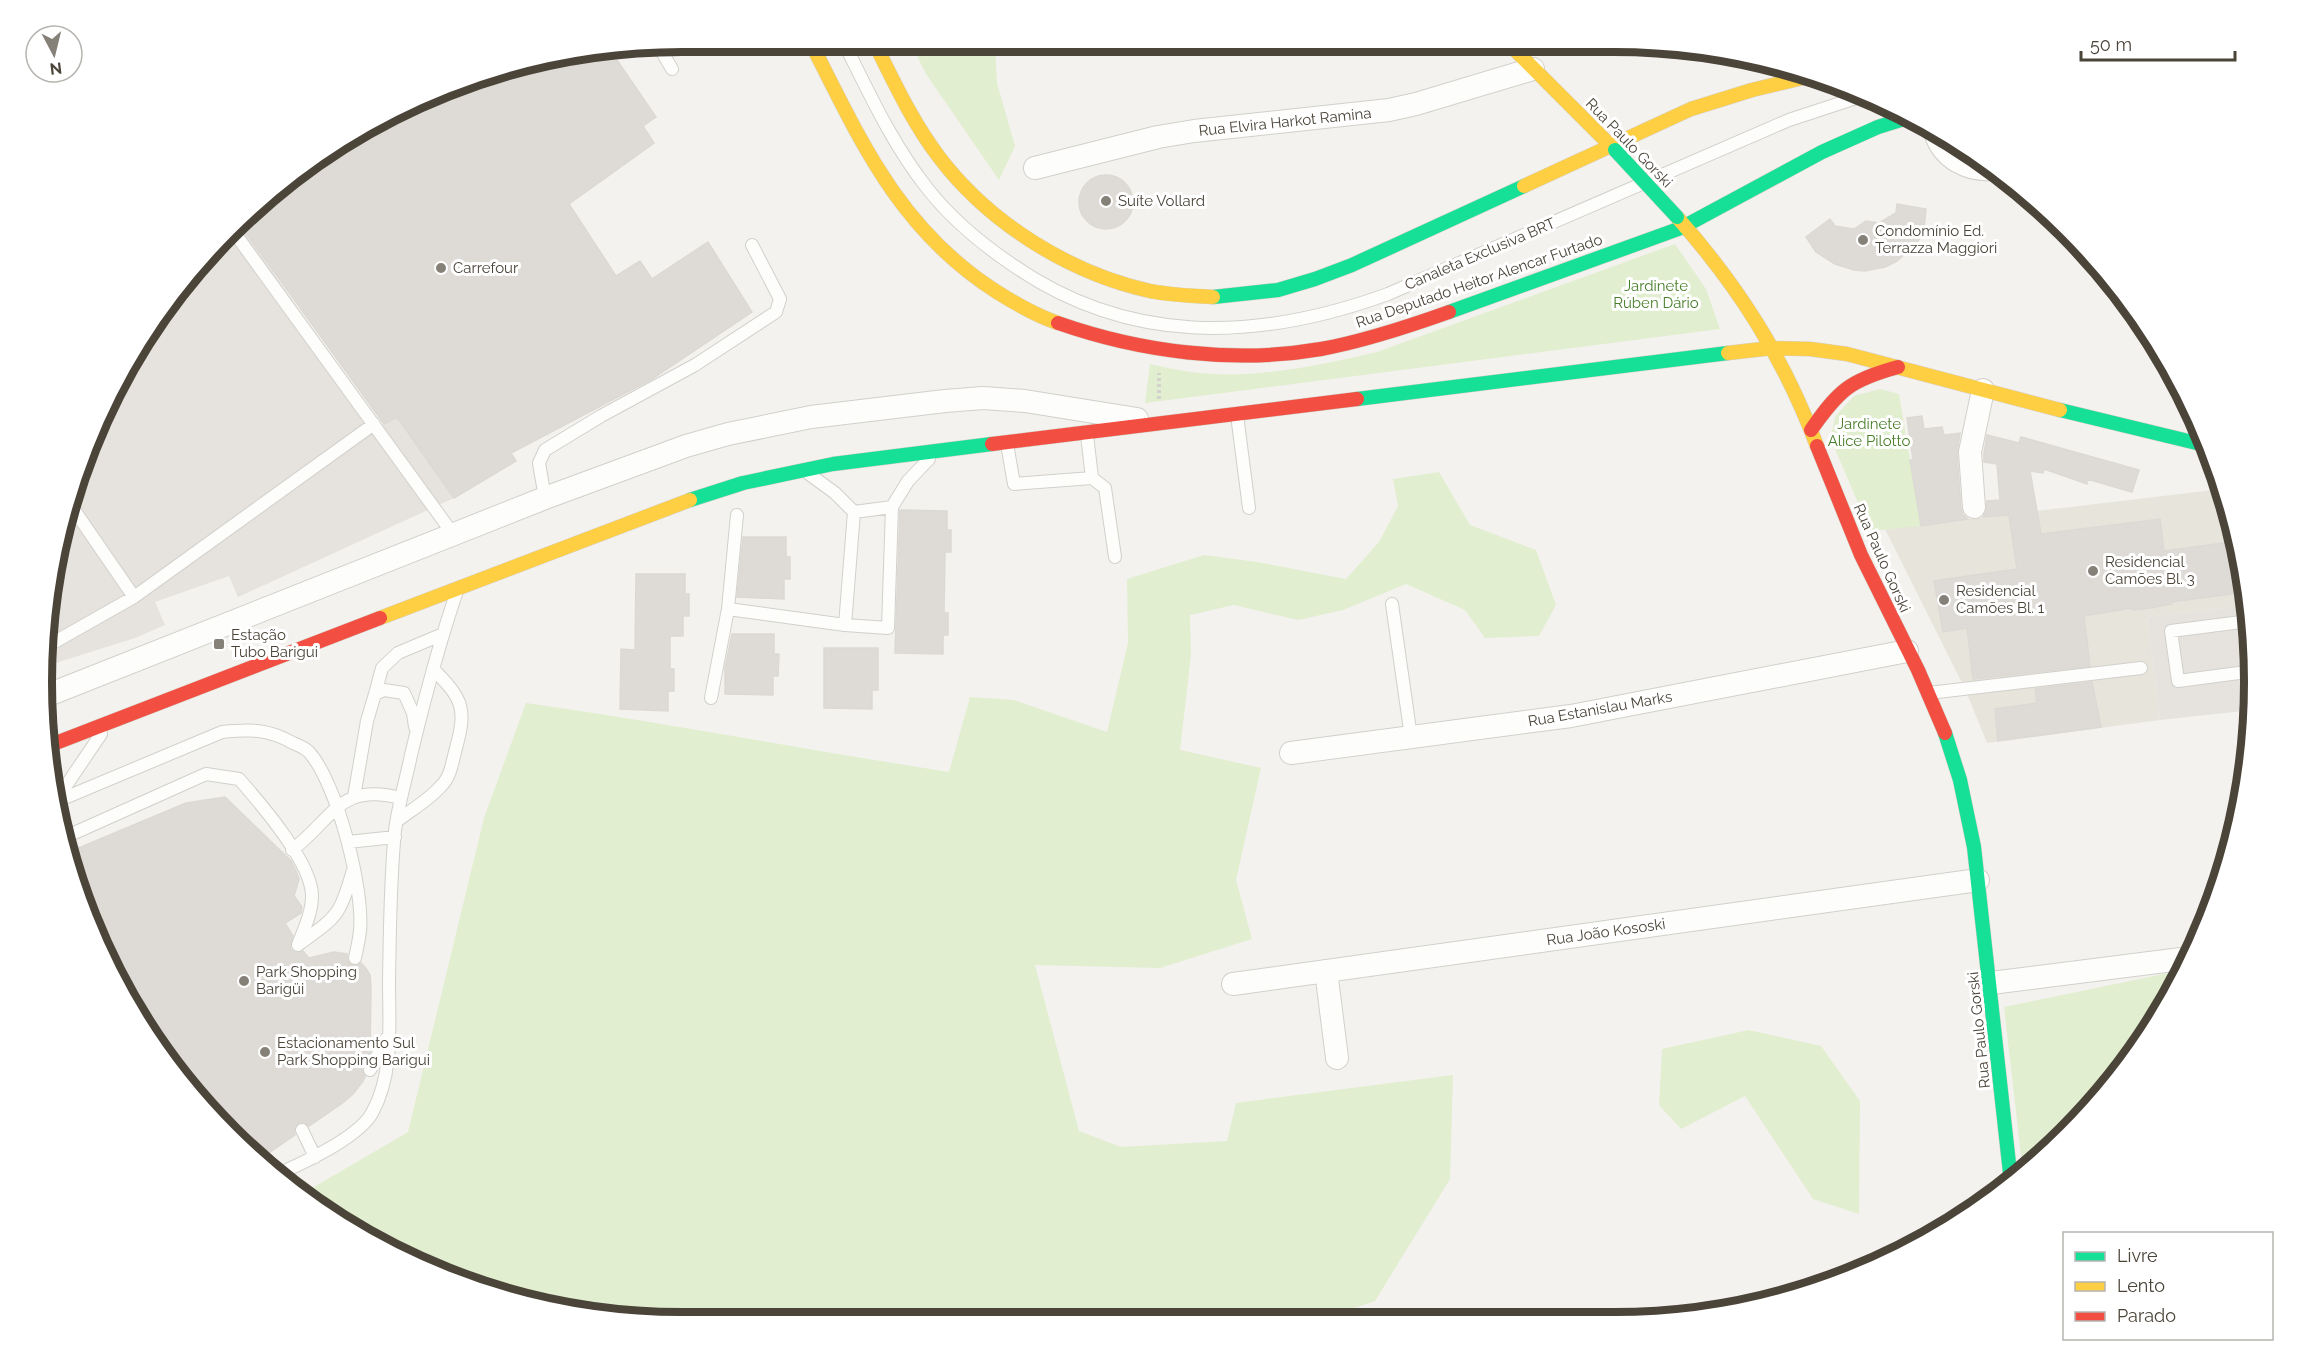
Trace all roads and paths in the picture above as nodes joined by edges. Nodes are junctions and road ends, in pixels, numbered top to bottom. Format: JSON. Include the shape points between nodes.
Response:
{"nodes":[{"id":1,"x":816,"y":52,"type":"edge"},
{"id":2,"x":849,"y":52,"type":"edge"},
{"id":3,"x":879,"y":52,"type":"edge"},
{"id":4,"x":1517,"y":52,"type":"edge"},
{"id":5,"x":663,"y":53,"type":"edge"},
{"id":6,"x":672,"y":69,"type":"dead end"},
{"id":7,"x":1533,"y":69,"type":"junction"},
{"id":8,"x":1796,"y":80,"type":"edge"},
{"id":9,"x":1853,"y":99,"type":"edge"},
{"id":10,"x":1900,"y":121,"type":"edge"},
{"id":11,"x":1942,"y":145,"type":"edge"},
{"id":12,"x":1613,"y":148,"type":"junction"},
{"id":13,"x":1035,"y":168,"type":"dead end"},
{"id":14,"x":1980,"y":170,"type":"edge"},
{"id":15,"x":1681,"y":222,"type":"junction"},
{"id":16,"x":237,"y":237,"type":"edge"},
{"id":17,"x":752,"y":245,"type":"dead end"},
{"id":18,"x":1772,"y":348,"type":"junction"},
{"id":19,"x":1160,"y":351,"type":"junction"},
{"id":20,"x":1898,"y":367,"type":"junction"},
{"id":21,"x":1983,"y":390,"type":"junction"},
{"id":22,"x":1237,"y":414,"type":"junction"},
{"id":23,"x":1158,"y":423,"type":"junction"},
{"id":24,"x":374,"y":424,"type":"junction"},
{"id":25,"x":1811,"y":430,"type":"junction"},
{"id":26,"x":1087,"y":432,"type":"junction"},
{"id":27,"x":1006,"y":442,"type":"junction"},
{"id":28,"x":2198,"y":444,"type":"edge"},
{"id":29,"x":936,"y":451,"type":"junction"},
{"id":30,"x":802,"y":470,"type":"junction"},
{"id":31,"x":1092,"y":478,"type":"junction"},
{"id":32,"x":545,"y":498,"type":"junction"},
{"id":33,"x":892,"y":507,"type":"junction"},
{"id":34,"x":1974,"y":507,"type":"dead end"},
{"id":35,"x":1249,"y":508,"type":"dead end"},
{"id":36,"x":854,"y":512,"type":"junction"},
{"id":37,"x":76,"y":513,"type":"edge"},
{"id":38,"x":736,"y":515,"type":"dead end"},
{"id":39,"x":453,"y":534,"type":"junction"},
{"id":40,"x":1116,"y":557,"type":"dead end"},
{"id":41,"x":459,"y":586,"type":"junction"},
{"id":42,"x":134,"y":597,"type":"junction"},
{"id":43,"x":1392,"y":604,"type":"dead end"},
{"id":44,"x":728,"y":609,"type":"junction"},
{"id":45,"x":2241,"y":622,"type":"edge"},
{"id":46,"x":845,"y":625,"type":"junction"},
{"id":47,"x":443,"y":634,"type":"junction"},
{"id":48,"x":54,"y":642,"type":"edge"},
{"id":49,"x":1907,"y":651,"type":"junction"},
{"id":50,"x":2141,"y":668,"type":"dead end"},
{"id":51,"x":434,"y":669,"type":"junction"},
{"id":52,"x":2244,"y":672,"type":"edge"},
{"id":53,"x":1927,"y":693,"type":"junction"},
{"id":54,"x":53,"y":694,"type":"edge"},
{"id":55,"x":375,"y":694,"type":"junction"},
{"id":56,"x":711,"y":698,"type":"dead end"},
{"id":57,"x":109,"y":722,"type":"junction"},
{"id":58,"x":416,"y":737,"type":"junction"},
{"id":59,"x":1411,"y":737,"type":"junction"},
{"id":60,"x":56,"y":743,"type":"edge"},
{"id":61,"x":1291,"y":753,"type":"dead end"},
{"id":62,"x":62,"y":790,"type":"edge"},
{"id":63,"x":354,"y":797,"type":"junction"},
{"id":64,"x":64,"y":798,"type":"edge"},
{"id":65,"x":401,"y":798,"type":"junction"},
{"id":66,"x":336,"y":808,"type":"junction"},
{"id":67,"x":397,"y":821,"type":"junction"},
{"id":68,"x":72,"y":834,"type":"edge"},
{"id":69,"x":395,"y":837,"type":"junction"},
{"id":70,"x":348,"y":842,"type":"junction"},
{"id":71,"x":292,"y":850,"type":"junction"},
{"id":72,"x":354,"y":866,"type":"junction"},
{"id":73,"x":1978,"y":880,"type":"junction"},
{"id":74,"x":355,"y":958,"type":"dead end"},
{"id":75,"x":2180,"y":960,"type":"edge"},
{"id":76,"x":1326,"y":971,"type":"junction"},
{"id":77,"x":1233,"y":984,"type":"dead end"},
{"id":78,"x":1990,"y":984,"type":"junction"},
{"id":79,"x":389,"y":1034,"type":"junction"},
{"id":80,"x":1337,"y":1058,"type":"dead end"},
{"id":81,"x":369,"y":1070,"type":"dead end"},
{"id":82,"x":302,"y":1130,"type":"dead end"},
{"id":83,"x":315,"y":1157,"type":"junction"},
{"id":84,"x":286,"y":1170,"type":"edge"},
{"id":85,"x":2010,"y":1171,"type":"edge"}],
"edges":[{"from":1,"to":19,"type":"street","name":"Rua Deputado Heitor Alencar Furtado","via":[[885,182],[913,219],[950,257],[990,288],[1039,316],[1084,334]]},
{"from":2,"to":9,"type":"lane","name":"Canaleta Exclusiva BRT","via":[[903,156],[957,221],[992,251],[1071,300],[1152,324],[1193,328],[1293,322],[1347,309],[1789,120]]},
{"from":3,"to":12,"type":"street","via":[[929,143],[990,211],[1058,257],[1097,277],[1140,290],[1190,297],[1268,291],[1318,278]]},
{"from":4,"to":7,"type":"street","name":"Rua Paulo Gorski"},
{"from":5,"to":6,"type":"lane"},
{"from":7,"to":12,"type":"street","name":"Rua Paulo Gorski"},
{"from":7,"to":13,"type":"street","name":"Rua Elvira Harkot Ramina","via":[[1389,110],[1194,131]]},
{"from":8,"to":12,"type":"street","via":[[1711,102]]},
{"from":10,"to":15,"type":"street","name":"Rua Deputado Heitor Alencar Furtado","via":[[1848,139]]},
{"from":11,"to":14,"type":"street","via":[[1962,165]]},
{"from":12,"to":15,"type":"street","name":"Rua Paulo Gorski","bridge":true},
{"from":15,"to":18,"type":"street","name":"Rua Paulo Gorski","via":[[1737,292]]},
{"from":15,"to":19,"type":"street","name":"Rua Deputado Heitor Alencar Furtado","via":[[1374,337],[1287,353]]},
{"from":16,"to":24,"type":"lane"},
{"from":17,"to":32,"type":"lane","via":[[780,299],[776,312],[695,365],[545,450],[540,463]]},
{"from":18,"to":20,"type":"street","via":[[1847,354]]},
{"from":18,"to":22,"type":"street"},
{"from":18,"to":25,"type":"street","name":"Rua Paulo Gorski"},
{"from":19,"to":23,"type":"path"},
{"from":20,"to":21,"type":"street"},
{"from":20,"to":25,"type":"street","via":[[1846,385]]},
{"from":21,"to":28,"type":"street"},
{"from":21,"to":34,"type":"street","via":[[1970,452]]},
{"from":22,"to":23,"type":"street"},
{"from":22,"to":35,"type":"lane"},
{"from":23,"to":26,"type":"street"},
{"from":23,"to":32,"type":"street","via":[[983,398],[811,417],[686,446]]},
{"from":24,"to":39,"type":"lane"},
{"from":24,"to":42,"type":"lane"},
{"from":25,"to":49,"type":"street","name":"Rua Paulo Gorski","via":[[1856,546]]},
{"from":26,"to":27,"type":"street"},
{"from":26,"to":31,"type":"lane"},
{"from":27,"to":29,"type":"street"},
{"from":27,"to":31,"type":"lane","via":[[1014,484]]},
{"from":29,"to":30,"type":"street"},
{"from":29,"to":33,"type":"lane","via":[[908,481]]},
{"from":30,"to":36,"type":"lane"},
{"from":30,"to":41,"type":"street","via":[[709,492]]},
{"from":31,"to":40,"type":"lane","via":[[1105,488]]},
{"from":32,"to":39,"type":"street"},
{"from":33,"to":36,"type":"lane"},
{"from":33,"to":46,"type":"lane","via":[[888,628]]},
{"from":36,"to":46,"type":"lane"},
{"from":37,"to":42,"type":"lane"},
{"from":38,"to":44,"type":"lane"},
{"from":39,"to":54,"type":"street"},
{"from":41,"to":47,"type":"lane"},
{"from":41,"to":57,"type":"street"},
{"from":42,"to":48,"type":"lane"},
{"from":43,"to":59,"type":"lane"},
{"from":44,"to":46,"type":"lane"},
{"from":44,"to":56,"type":"lane"},
{"from":45,"to":52,"type":"lane","via":[[2171,632],[2178,681]]},
{"from":47,"to":51,"type":"lane"},
{"from":47,"to":55,"type":"lane","via":[[398,653],[382,668]]},
{"from":49,"to":53,"type":"street","name":"Rua Paulo Gorski"},
{"from":49,"to":59,"type":"street","name":"Rua Estanislau Marks","via":[[1571,716]]},
{"from":50,"to":53,"type":"lane"},
{"from":51,"to":58,"type":"lane"},
{"from":51,"to":67,"type":"lane","via":[[453,690],[462,708],[462,729],[442,786]]},
{"from":53,"to":73,"type":"street","name":"Rua Paulo Gorski","via":[[1960,777]]},
{"from":55,"to":58,"type":"lane","via":[[384,690],[404,693],[413,713]]},
{"from":55,"to":63,"type":"lane"},
{"from":57,"to":60,"type":"street"},
{"from":57,"to":62,"type":"lane"},
{"from":58,"to":65,"type":"lane"},
{"from":59,"to":61,"type":"street","name":"Rua Estanislau Marks"},
{"from":63,"to":65,"type":"lane","via":[[383,793]]},
{"from":63,"to":66,"type":"lane"},
{"from":64,"to":66,"type":"lane","via":[[222,732],[249,729],[276,733],[308,750],[324,776]]},
{"from":65,"to":67,"type":"lane"},
{"from":66,"to":70,"type":"lane"},
{"from":66,"to":71,"type":"lane"},
{"from":67,"to":69,"type":"lane"},
{"from":68,"to":71,"type":"lane","via":[[206,774],[239,779],[266,810]]},
{"from":69,"to":70,"type":"lane"},
{"from":69,"to":79,"type":"lane"},
{"from":70,"to":72,"type":"lane"},
{"from":71,"to":72,"type":"lane","via":[[309,875],[312,894],[311,909],[298,945],[331,921],[344,904]]},
{"from":72,"to":74,"type":"lane","via":[[360,930]]},
{"from":73,"to":76,"type":"street","name":"Rua João Kososki"},
{"from":73,"to":78,"type":"street","name":"Rua Paulo Gorski"},
{"from":75,"to":78,"type":"street"},
{"from":76,"to":77,"type":"street","name":"Rua João Kososki"},
{"from":76,"to":80,"type":"street"},
{"from":78,"to":85,"type":"street","name":"Rua Paulo Gorski"},
{"from":79,"to":81,"type":"lane"},
{"from":79,"to":83,"type":"lane","via":[[386,1073],[371,1115],[357,1130]]},
{"from":82,"to":83,"type":"lane"},
{"from":83,"to":84,"type":"lane"}]}
